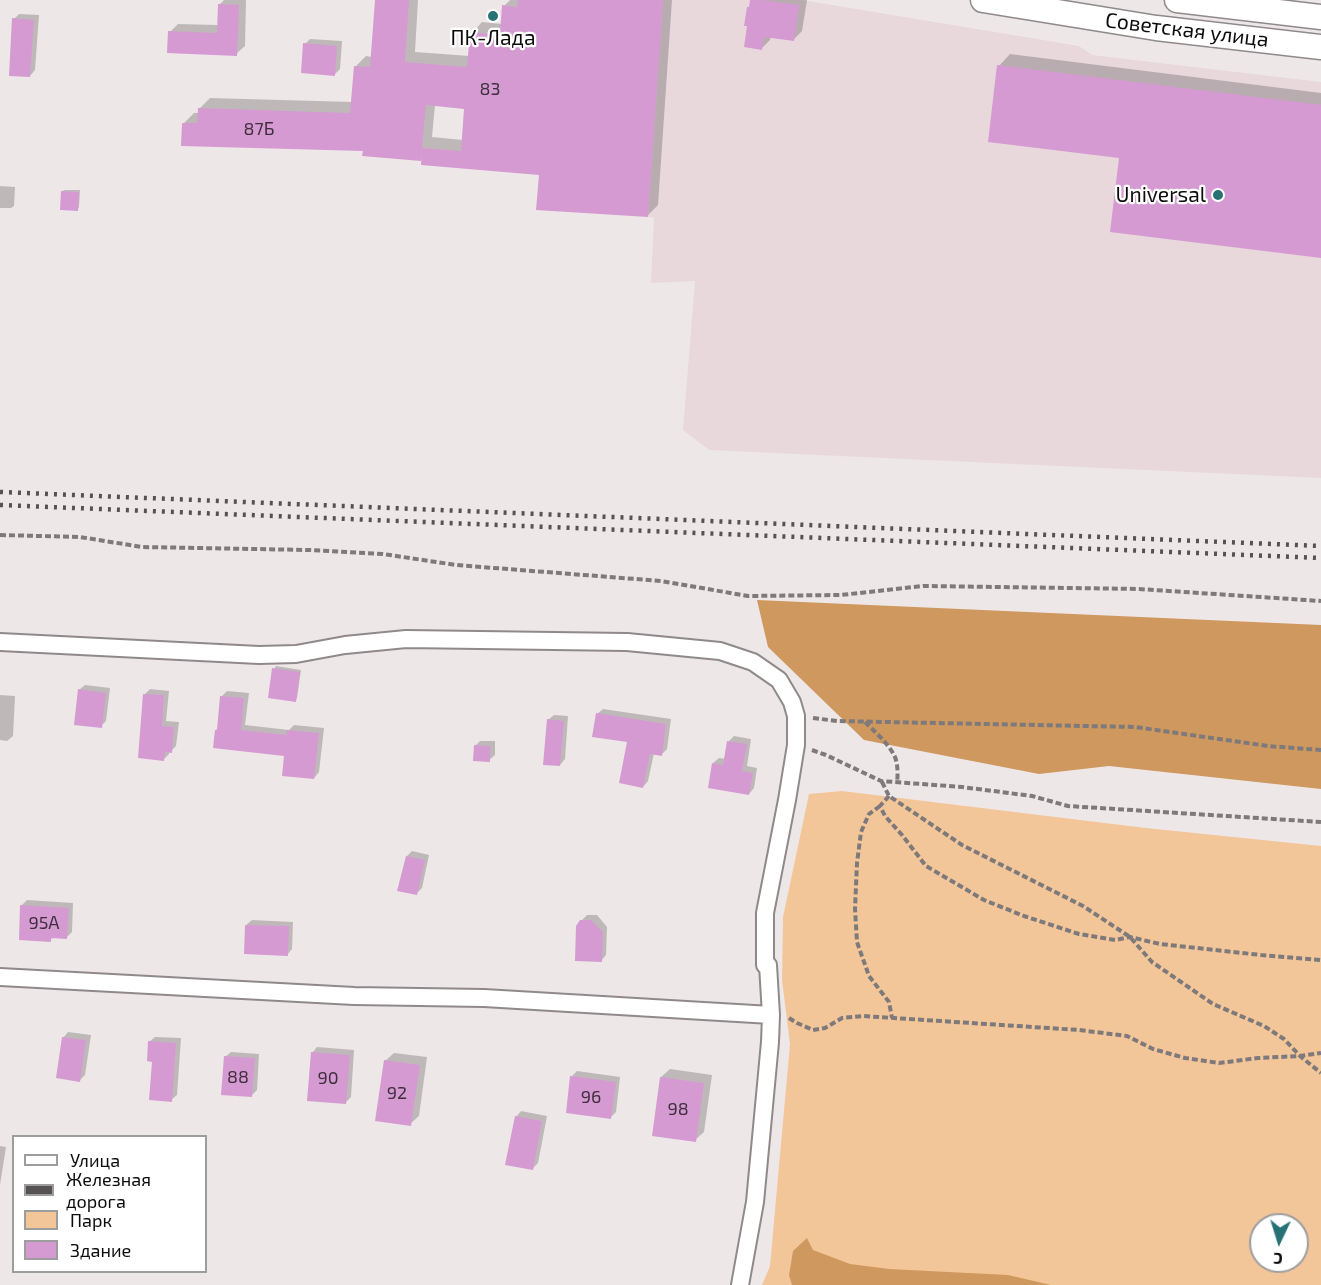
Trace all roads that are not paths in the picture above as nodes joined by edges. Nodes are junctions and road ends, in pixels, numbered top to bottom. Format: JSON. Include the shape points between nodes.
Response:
{"nodes":[{"id":1,"x":983,"y":0,"type":"edge"},
{"id":2,"x":1177,"y":0,"type":"edge"},
{"id":3,"x":1321,"y":17,"type":"edge"},
{"id":4,"x":1321,"y":47,"type":"edge"},
{"id":5,"x":0,"y":642,"type":"edge"},
{"id":6,"x":0,"y":977,"type":"edge"},
{"id":7,"x":771,"y":1015,"type":"junction"},
{"id":8,"x":740,"y":1285,"type":"edge"}],
"edges":[{"from":1,"to":4,"type":"main road","name":"Советская улица","via":[[1156,28]]},
{"from":2,"to":3,"type":"main road","name":"Советская улица"},
{"from":5,"to":7,"type":"street","via":[[259,655],[296,654],[406,639],[627,642],[720,651],[753,662],[779,680],[796,716],[796,744],[765,913],[765,965]]},
{"from":6,"to":7,"type":"street"},
{"from":7,"to":8,"type":"street","via":[[755,1202]]}]}
